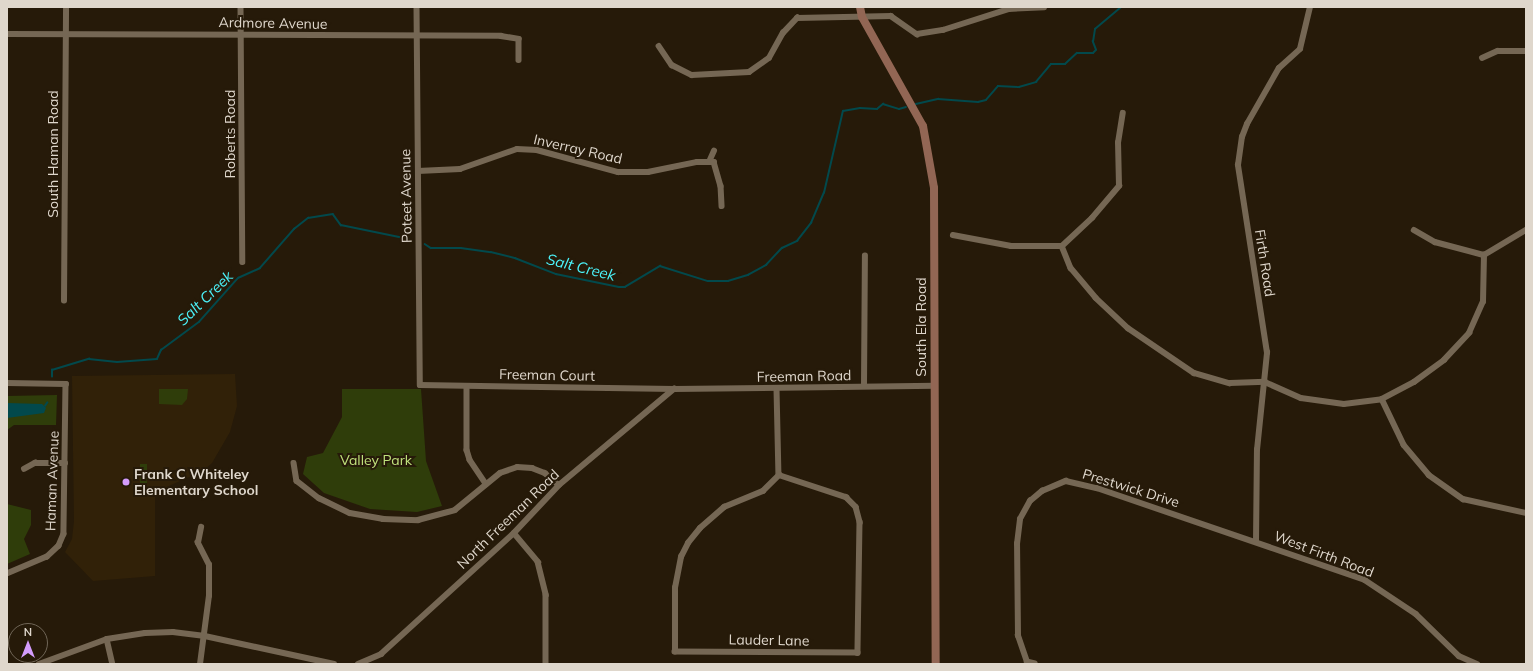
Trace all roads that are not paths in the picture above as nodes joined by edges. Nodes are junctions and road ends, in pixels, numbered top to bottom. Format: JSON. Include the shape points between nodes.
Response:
{"nodes":[{"id":1,"x":66,"y":7,"type":"edge"},
{"id":2,"x":241,"y":7,"type":"edge"},
{"id":3,"x":417,"y":7,"type":"edge"},
{"id":4,"x":860,"y":7,"type":"edge"},
{"id":5,"x":1044,"y":7,"type":"edge"},
{"id":6,"x":1310,"y":7,"type":"edge"},
{"id":7,"x":862,"y":17,"type":"junction"},
{"id":8,"x":7,"y":34,"type":"edge"},
{"id":9,"x":66,"y":34,"type":"junction"},
{"id":10,"x":241,"y":34,"type":"junction"},
{"id":11,"x":417,"y":36,"type":"junction"},
{"id":12,"x":659,"y":46,"type":"dead end"},
{"id":13,"x":1526,"y":51,"type":"edge"},
{"id":14,"x":1482,"y":58,"type":"dead end"},
{"id":15,"x":519,"y":60,"type":"dead end"},
{"id":16,"x":1123,"y":114,"type":"dead end"},
{"id":17,"x":714,"y":151,"type":"dead end"},
{"id":18,"x":710,"y":162,"type":"junction"},
{"id":19,"x":418,"y":171,"type":"junction"},
{"id":20,"x":722,"y":206,"type":"dead end"},
{"id":21,"x":1414,"y":230,"type":"dead end"},
{"id":22,"x":1526,"y":230,"type":"edge"},
{"id":23,"x":953,"y":235,"type":"dead end"},
{"id":24,"x":1062,"y":246,"type":"junction"},
{"id":25,"x":1484,"y":255,"type":"junction"},
{"id":26,"x":865,"y":256,"type":"dead end"},
{"id":27,"x":243,"y":262,"type":"dead end"},
{"id":28,"x":64,"y":301,"type":"dead end"},
{"id":29,"x":1265,"y":382,"type":"junction"},
{"id":30,"x":7,"y":383,"type":"edge"},
{"id":31,"x":420,"y":385,"type":"joint"},
{"id":32,"x":467,"y":386,"type":"junction"},
{"id":33,"x":864,"y":386,"type":"junction"},
{"id":34,"x":935,"y":386,"type":"junction"},
{"id":35,"x":674,"y":389,"type":"junction"},
{"id":36,"x":777,"y":390,"type":"junction"},
{"id":37,"x":1382,"y":399,"type":"junction"},
{"id":38,"x":65,"y":463,"type":"junction"},
{"id":39,"x":294,"y":463,"type":"dead end"},
{"id":40,"x":24,"y":469,"type":"dead end"},
{"id":41,"x":779,"y":476,"type":"junction"},
{"id":42,"x":486,"y":484,"type":"junction"},
{"id":43,"x":559,"y":485,"type":"junction"},
{"id":44,"x":1526,"y":513,"type":"edge"},
{"id":45,"x":201,"y":527,"type":"dead end"},
{"id":46,"x":514,"y":532,"type":"junction"},
{"id":47,"x":1256,"y":542,"type":"junction"},
{"id":48,"x":7,"y":574,"type":"edge"},
{"id":49,"x":205,"y":636,"type":"junction"},
{"id":50,"x":107,"y":639,"type":"junction"},
{"id":51,"x":1459,"y":656,"type":"junction"},
{"id":52,"x":39,"y":664,"type":"edge"},
{"id":53,"x":114,"y":664,"type":"edge"},
{"id":54,"x":200,"y":664,"type":"edge"},
{"id":55,"x":334,"y":664,"type":"edge"},
{"id":56,"x":358,"y":664,"type":"edge"},
{"id":57,"x":546,"y":664,"type":"edge"},
{"id":58,"x":936,"y":664,"type":"edge"},
{"id":59,"x":1034,"y":664,"type":"edge"},
{"id":60,"x":1459,"y":664,"type":"edge"},
{"id":61,"x":1477,"y":664,"type":"edge"}],
"edges":[{"from":1,"to":9,"type":"street","name":"South Haman Road"},
{"from":2,"to":10,"type":"street","name":"Roberts Road"},
{"from":3,"to":11,"type":"street","name":"Poteet Avenue"},
{"from":4,"to":7,"type":"main road","name":"South Ela Road"},
{"from":5,"to":7,"type":"street","via":[[1010,9],[943,30],[917,34],[891,16]]},
{"from":6,"to":29,"type":"street","name":"Firth Road","via":[[1300,49],[1279,68],[1248,124],[1242,138],[1238,165],[1267,353]]},
{"from":7,"to":12,"type":"street","via":[[797,18],[783,33],[769,58],[748,72],[692,75],[672,65]]},
{"from":7,"to":34,"type":"main road","name":"South Ela Road","via":[[922,126],[934,188]]},
{"from":8,"to":9,"type":"street","name":"Ardmore Avenue"},
{"from":9,"to":10,"type":"street","name":"Ardmore Avenue"},
{"from":9,"to":28,"type":"street","name":"South Haman Road"},
{"from":10,"to":11,"type":"street","name":"Ardmore Avenue"},
{"from":10,"to":27,"type":"street","name":"Roberts Road"},
{"from":11,"to":15,"type":"street","name":"Ardmore Avenue","via":[[501,36],[519,39]]},
{"from":11,"to":19,"type":"street","name":"Poteet Avenue"},
{"from":13,"to":14,"type":"street","via":[[1498,51]]},
{"from":16,"to":24,"type":"street","via":[[1118,143],[1119,186],[1092,218]]},
{"from":17,"to":18,"type":"street"},
{"from":18,"to":19,"type":"street","name":"Inverray Road","via":[[697,162],[648,172],[618,172],[537,150],[517,150],[460,169]]},
{"from":18,"to":20,"type":"street","via":[[714,162],[721,186]]},
{"from":19,"to":31,"type":"street","name":"Poteet Avenue"},
{"from":21,"to":25,"type":"street","via":[[1442,245]]},
{"from":22,"to":25,"type":"street"},
{"from":23,"to":24,"type":"street","via":[[1011,246]]},
{"from":24,"to":29,"type":"street","via":[[1070,268],[1100,302],[1128,328],[1194,374],[1230,383]]},
{"from":25,"to":37,"type":"street","via":[[1483,302],[1469,333],[1444,360],[1414,382]]},
{"from":26,"to":33,"type":"street"},
{"from":29,"to":37,"type":"street","via":[[1301,398],[1344,404]]},
{"from":29,"to":47,"type":"street","name":"Firth Road","via":[[1257,450]]},
{"from":30,"to":38,"type":"street","name":"Haman Avenue","via":[[64,382]]},
{"from":31,"to":32,"type":"street","name":"Freeman Court"},
{"from":32,"to":35,"type":"street","name":"Freeman Court","via":[[551,385]]},
{"from":32,"to":42,"type":"street","via":[[467,450],[470,460]]},
{"from":33,"to":34,"type":"street","name":"Freeman Road"},
{"from":33,"to":36,"type":"street","name":"Freeman Road"},
{"from":34,"to":58,"type":"main road","name":"South Ela Road"},
{"from":35,"to":36,"type":"street","name":"Freeman Road"},
{"from":35,"to":43,"type":"street","name":"North Freeman Road"},
{"from":36,"to":41,"type":"street"},
{"from":37,"to":44,"type":"street","via":[[1404,445],[1429,475],[1463,499]]},
{"from":38,"to":40,"type":"street","via":[[35,463]]},
{"from":38,"to":48,"type":"street","name":"Haman Avenue","via":[[65,527],[59,546],[47,557]]},
{"from":39,"to":42,"type":"street","via":[[297,481],[319,498],[350,513],[383,519],[418,520],[455,510]]},
{"from":41,"to":41,"type":"street","name":"Lauder Lane","via":[[763,492],[724,507],[700,528],[688,543],[681,557],[675,588],[675,652],[858,653],[860,522],[856,507],[846,497]]},
{"from":42,"to":43,"type":"street","via":[[510,468],[524,467],[545,473]]},
{"from":43,"to":46,"type":"street","name":"North Freeman Road"},
{"from":45,"to":49,"type":"street","via":[[198,543],[209,565]]},
{"from":46,"to":56,"type":"street","name":"North Freeman Road","via":[[381,654]]},
{"from":46,"to":57,"type":"street","via":[[538,562],[546,595]]},
{"from":47,"to":51,"type":"street","name":"West Firth Road","via":[[1365,580],[1416,614]]},
{"from":47,"to":59,"type":"street","name":"Prestwick Drive","via":[[1097,488],[1066,481],[1042,491],[1023,512],[1017,544],[1018,636],[1027,662]]},
{"from":49,"to":50,"type":"street","via":[[173,632]]},
{"from":49,"to":54,"type":"street"},
{"from":49,"to":55,"type":"street"},
{"from":50,"to":52,"type":"street"},
{"from":50,"to":53,"type":"street"},
{"from":51,"to":60,"type":"street"},
{"from":51,"to":61,"type":"street","name":"West Firth Road"}]}
